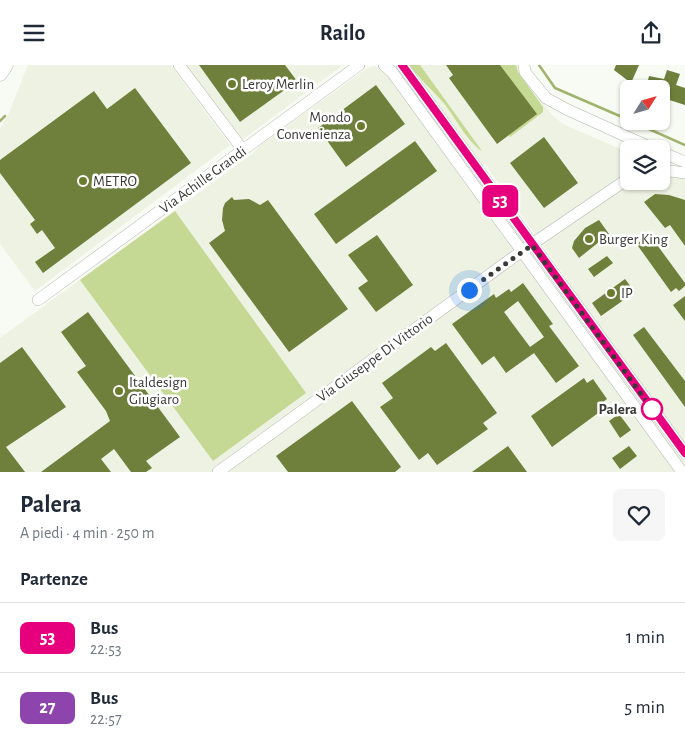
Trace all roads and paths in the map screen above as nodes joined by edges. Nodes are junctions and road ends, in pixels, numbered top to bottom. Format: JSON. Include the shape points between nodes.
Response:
{"nodes":[{"id":1,"x":6,"y":65,"type":"edge"},
{"id":2,"x":179,"y":65,"type":"edge"},
{"id":3,"x":359,"y":65,"type":"edge"},
{"id":4,"x":384,"y":65,"type":"edge"},
{"id":5,"x":402,"y":65,"type":"edge"},
{"id":6,"x":524,"y":65,"type":"edge"},
{"id":7,"x":0,"y":74,"type":"edge"},
{"id":8,"x":631,"y":140,"type":"edge"},
{"id":9,"x":243,"y":150,"type":"junction"},
{"id":10,"x":670,"y":156,"type":"edge"},
{"id":11,"x":685,"y":162,"type":"edge"},
{"id":12,"x":670,"y":171,"type":"edge"},
{"id":13,"x":685,"y":173,"type":"edge"},
{"id":14,"x":620,"y":184,"type":"edge"},
{"id":15,"x":527,"y":248,"type":"junction"},
{"id":16,"x":39,"y":297,"type":"dead end"},
{"id":17,"x":685,"y":453,"type":"edge"},
{"id":18,"x":679,"y":468,"type":"edge"},
{"id":19,"x":218,"y":472,"type":"edge"}],
"edges":[{"from":1,"to":7,"type":"main road"},
{"from":2,"to":9,"type":"street"},
{"from":3,"to":9,"type":"street","name":"Via Achille Grandi"},
{"from":4,"to":15,"type":"street"},
{"from":5,"to":15,"type":"street"},
{"from":6,"to":8,"type":"street","via":[[525,72],[546,98]]},
{"from":9,"to":16,"type":"street","name":"Via Achille Grandi"},
{"from":10,"to":11,"type":"street"},
{"from":12,"to":13,"type":"street"},
{"from":14,"to":15,"type":"street","name":"Via Giuseppe Di Vittorio"},
{"from":15,"to":17,"type":"street"},
{"from":15,"to":18,"type":"street"},
{"from":15,"to":19,"type":"street","name":"Via Giuseppe Di Vittorio"}]}
